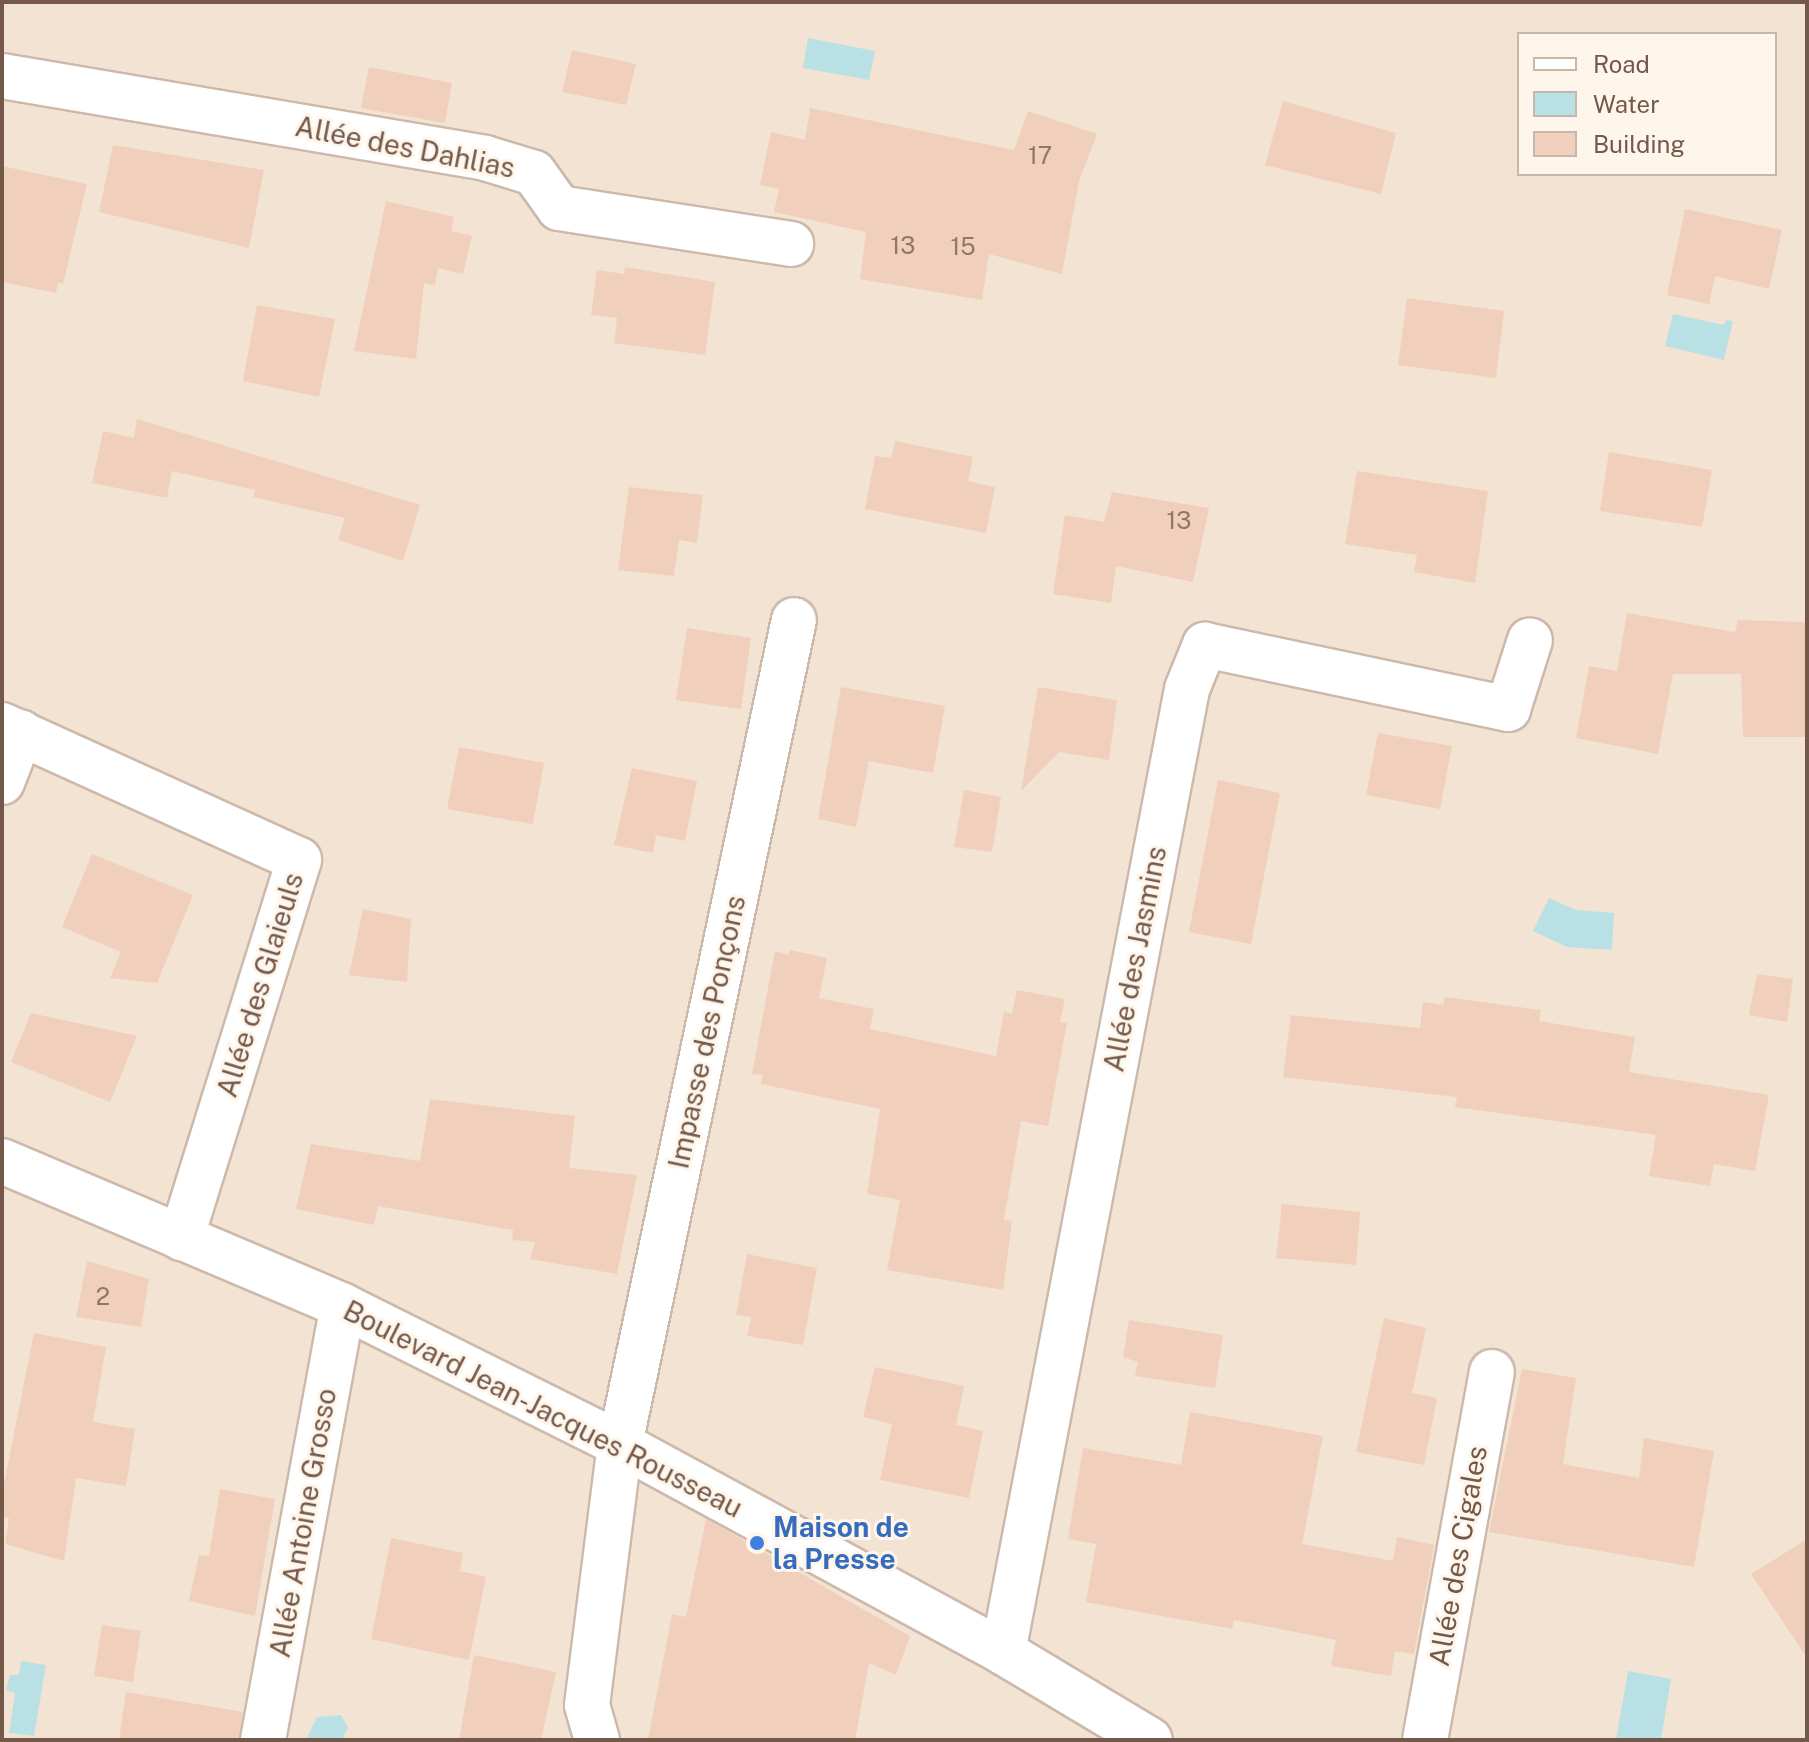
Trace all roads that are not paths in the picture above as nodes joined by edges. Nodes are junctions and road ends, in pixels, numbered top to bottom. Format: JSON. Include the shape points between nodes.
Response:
{"nodes":[{"id":1,"x":2,"y":76,"type":"edge"},
{"id":2,"x":791,"y":244,"type":"dead end"},
{"id":3,"x":794,"y":620,"type":"dead end"},
{"id":4,"x":1530,"y":640,"type":"dead end"},
{"id":5,"x":12,"y":729,"type":"edge"},
{"id":6,"x":2,"y":782,"type":"edge"},
{"id":7,"x":2,"y":1161,"type":"edge"},
{"id":8,"x":181,"y":1238,"type":"junction"},
{"id":9,"x":343,"y":1306,"type":"junction"},
{"id":10,"x":1492,"y":1372,"type":"dead end"},
{"id":11,"x":620,"y":1444,"type":"junction"},
{"id":12,"x":1003,"y":1652,"type":"junction"},
{"id":13,"x":263,"y":1740,"type":"edge"},
{"id":14,"x":597,"y":1740,"type":"edge"},
{"id":15,"x":1150,"y":1740,"type":"edge"},
{"id":16,"x":1425,"y":1740,"type":"edge"}],
"edges":[{"from":1,"to":2,"type":"street","name":"Allée des Dahlias","via":[[485,158],[534,173],[559,208]]},
{"from":3,"to":11,"type":"street","name":"Impasse des Ponçons"},
{"from":4,"to":12,"type":"street","name":"Allée des Jasmins","via":[[1508,709],[1205,645],[1187,689]]},
{"from":5,"to":6,"type":"street"},
{"from":5,"to":8,"type":"street","name":"Allée des Glaieuls","via":[[299,860]]},
{"from":7,"to":8,"type":"street","name":"Boulevard Jean-Jacques Rousseau"},
{"from":8,"to":9,"type":"street","name":"Boulevard Jean-Jacques Rousseau"},
{"from":9,"to":11,"type":"street","name":"Boulevard Jean-Jacques Rousseau"},
{"from":9,"to":13,"type":"street","name":"Allée Antoine Grosso"},
{"from":10,"to":16,"type":"street","name":"Allée des Cigales"},
{"from":11,"to":12,"type":"street","name":"Boulevard Jean-Jacques Rousseau"},
{"from":11,"to":14,"type":"street","name":"Impasse des Ponçons","via":[[587,1705]]},
{"from":12,"to":15,"type":"street","name":"Boulevard Jean-Jacques Rousseau"}]}
